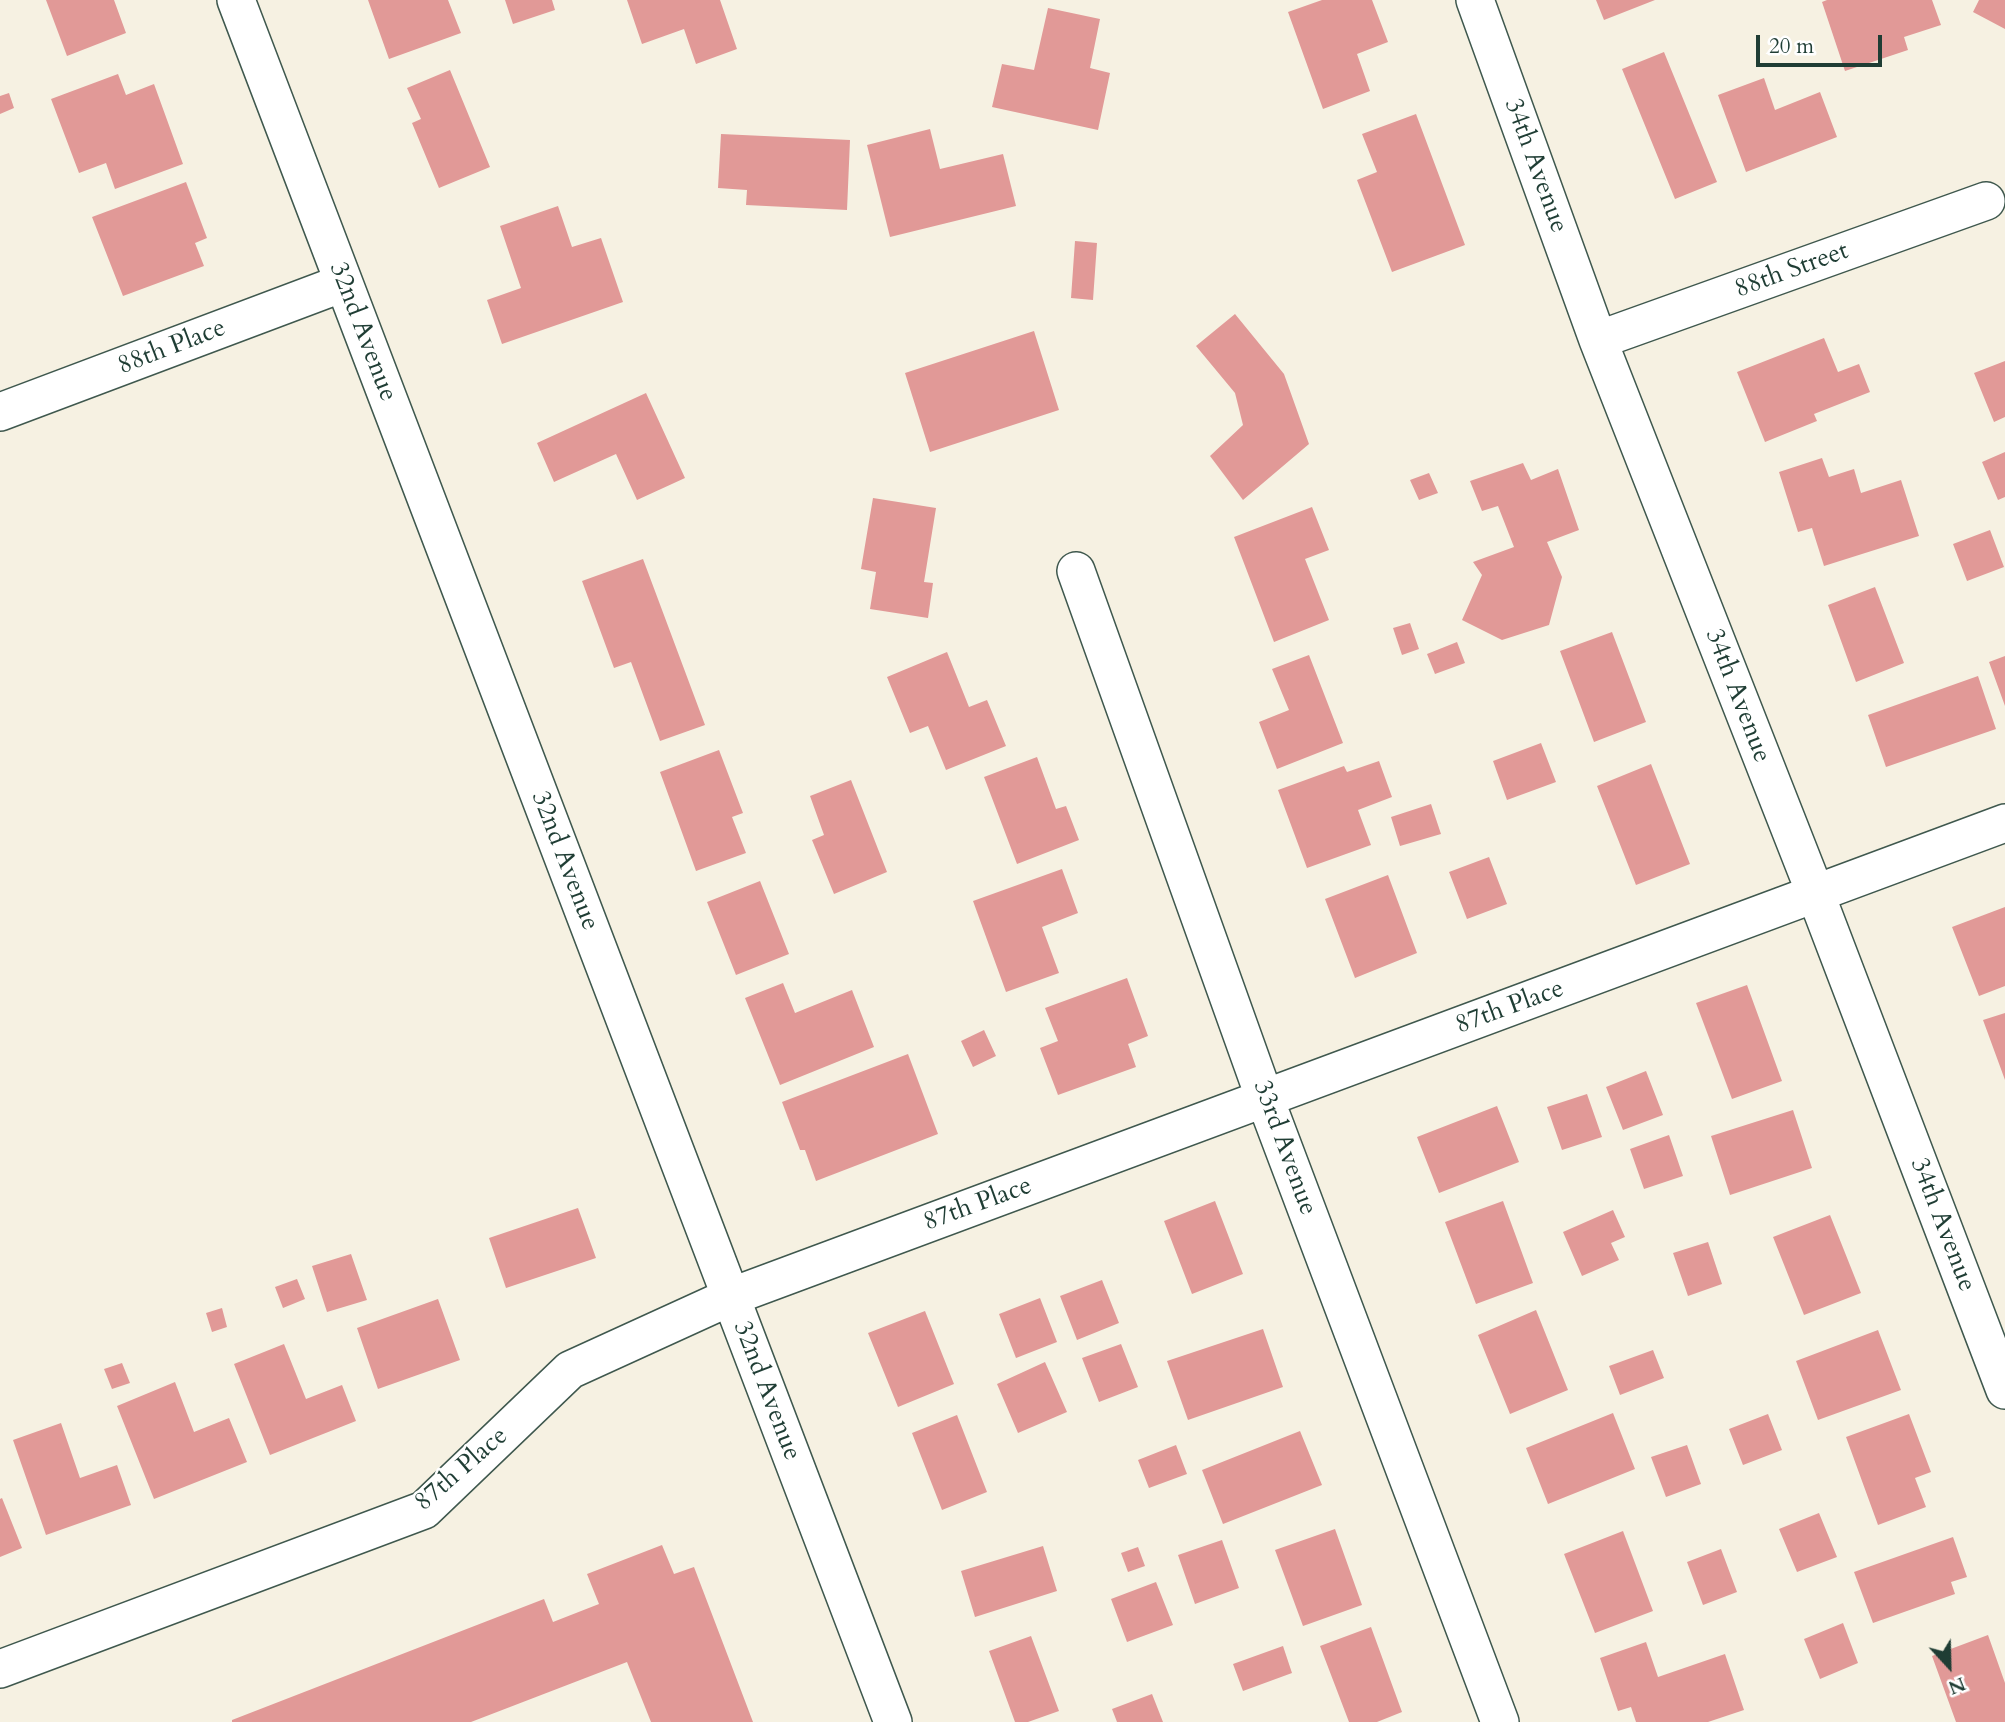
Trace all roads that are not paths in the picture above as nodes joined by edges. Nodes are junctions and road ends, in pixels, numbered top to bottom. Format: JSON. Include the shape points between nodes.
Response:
{"nodes":[{"id":1,"x":236,"y":0,"type":"edge"},
{"id":2,"x":1475,"y":0,"type":"edge"},
{"id":3,"x":1986,"y":201,"type":"dead end"},
{"id":4,"x":343,"y":283,"type":"junction"},
{"id":5,"x":1598,"y":340,"type":"junction"},
{"id":6,"x":0,"y":412,"type":"edge"},
{"id":7,"x":1076,"y":571,"type":"dead end"},
{"id":8,"x":2005,"y":824,"type":"edge"},
{"id":9,"x":1815,"y":895,"type":"junction"},
{"id":10,"x":1265,"y":1099,"type":"junction"},
{"id":11,"x":730,"y":1297,"type":"junction"},
{"id":12,"x":2005,"y":1390,"type":"edge"},
{"id":13,"x":0,"y":1669,"type":"edge"},
{"id":14,"x":893,"y":1722,"type":"edge"},
{"id":15,"x":1500,"y":1722,"type":"edge"}],
"edges":[{"from":1,"to":4,"type":"street","name":"32nd Avenue"},
{"from":2,"to":5,"type":"street","name":"34th Avenue"},
{"from":3,"to":5,"type":"street","name":"88th Street"},
{"from":4,"to":6,"type":"street","name":"88th Place"},
{"from":4,"to":11,"type":"street","name":"32nd Avenue"},
{"from":5,"to":9,"type":"street","name":"34th Avenue"},
{"from":7,"to":10,"type":"street","name":"33rd Avenue"},
{"from":8,"to":9,"type":"street","name":"87th Place"},
{"from":9,"to":10,"type":"street","name":"87th Place"},
{"from":9,"to":12,"type":"street","name":"34th Avenue"},
{"from":10,"to":11,"type":"street","name":"87th Place"},
{"from":10,"to":15,"type":"street","name":"33rd Avenue"},
{"from":11,"to":13,"type":"street","name":"87th Place","via":[[569,1370],[424,1510]]},
{"from":11,"to":14,"type":"street","name":"32nd Avenue"}]}
